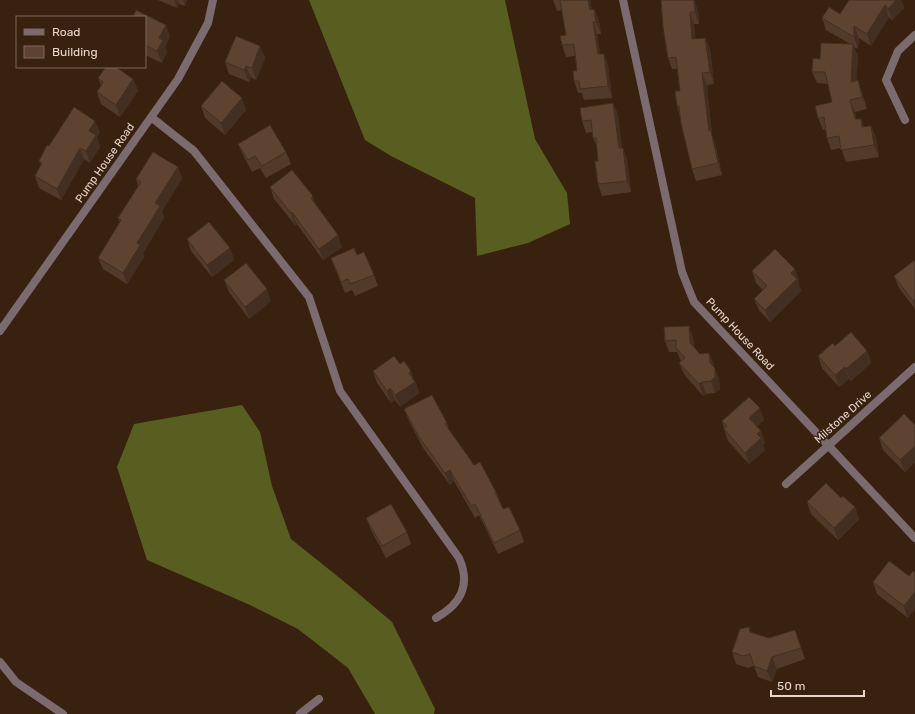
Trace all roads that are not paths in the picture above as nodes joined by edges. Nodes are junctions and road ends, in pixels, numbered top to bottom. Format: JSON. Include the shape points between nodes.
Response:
{"nodes":[{"id":1,"x":213,"y":0,"type":"edge"},
{"id":2,"x":623,"y":0,"type":"edge"},
{"id":3,"x":915,"y":35,"type":"edge"},
{"id":4,"x":151,"y":117,"type":"junction"},
{"id":5,"x":905,"y":120,"type":"dead end"},
{"id":6,"x":0,"y":330,"type":"edge"},
{"id":7,"x":915,"y":367,"type":"edge"},
{"id":8,"x":828,"y":445,"type":"junction"},
{"id":9,"x":786,"y":484,"type":"dead end"},
{"id":10,"x":915,"y":538,"type":"edge"},
{"id":11,"x":436,"y":618,"type":"dead end"},
{"id":12,"x":0,"y":662,"type":"edge"},
{"id":13,"x":319,"y":699,"type":"dead end"},
{"id":14,"x":63,"y":714,"type":"edge"},
{"id":15,"x":300,"y":714,"type":"edge"}],
"edges":[{"from":1,"to":4,"type":"street","name":"Pump House Road","via":[[208,23],[178,79]]},
{"from":2,"to":8,"type":"street","name":"Pump House Road","via":[[682,272],[694,302]]},
{"from":3,"to":5,"type":"street","via":[[898,51],[886,80]]},
{"from":4,"to":6,"type":"street","name":"Pump House Road"},
{"from":4,"to":11,"type":"street","via":[[194,151],[309,297],[340,391],[459,558],[464,568],[461,594],[454,605]]},
{"from":7,"to":8,"type":"street","name":"Milstone Drive"},
{"from":8,"to":9,"type":"street","name":"Milstone Drive"},
{"from":8,"to":10,"type":"street","name":"Pump House Road"},
{"from":12,"to":14,"type":"street","via":[[16,682]]},
{"from":13,"to":15,"type":"street"}]}
